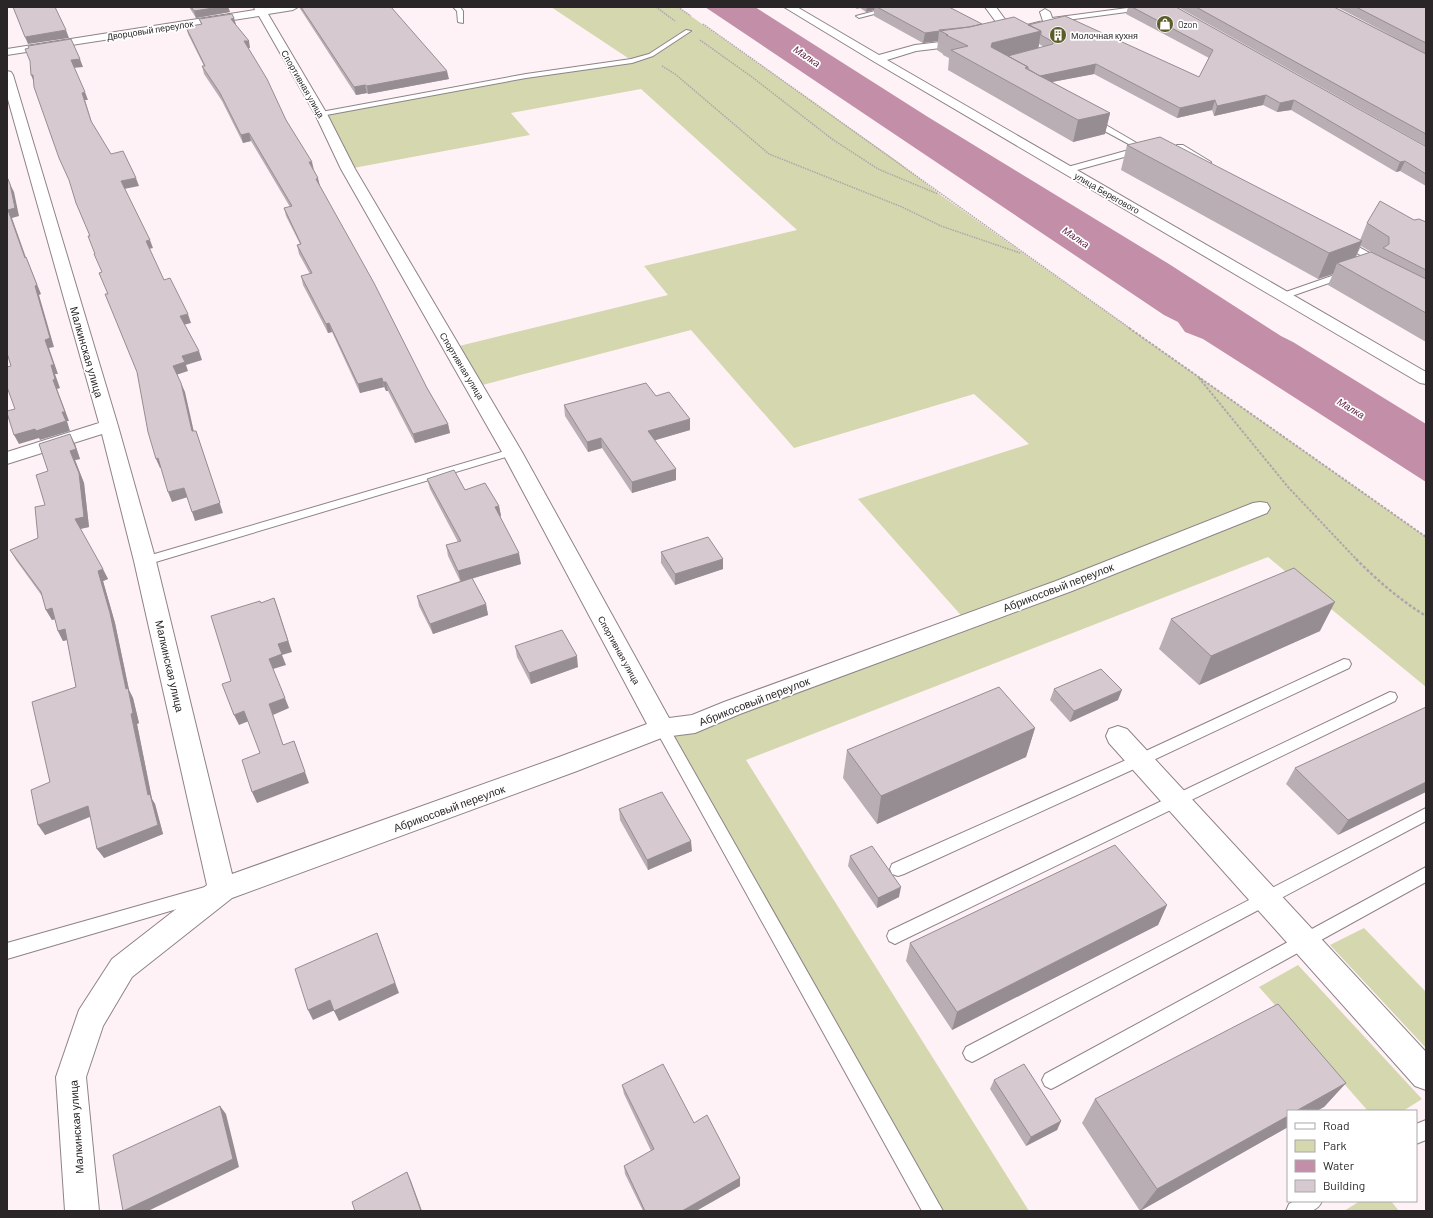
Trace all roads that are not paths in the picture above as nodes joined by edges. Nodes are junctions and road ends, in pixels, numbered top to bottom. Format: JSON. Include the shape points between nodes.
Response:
{"nodes":[{"id":1,"x":293,"y":7,"type":"edge"},
{"id":2,"x":456,"y":7,"type":"edge"},
{"id":3,"x":789,"y":7,"type":"edge"},
{"id":4,"x":898,"y":7,"type":"edge"},
{"id":5,"x":990,"y":7,"type":"edge"},
{"id":6,"x":1149,"y":7,"type":"edge"},
{"id":7,"x":260,"y":10,"type":"edge"},
{"id":8,"x":1043,"y":14,"type":"edge"},
{"id":9,"x":859,"y":16,"type":"dead end"},
{"id":10,"x":462,"y":22,"type":"dead end"},
{"id":11,"x":1006,"y":28,"type":"junction"},
{"id":12,"x":688,"y":31,"type":"road end"},
{"id":13,"x":7,"y":52,"type":"edge"},
{"id":14,"x":877,"y":59,"type":"junction"},
{"id":15,"x":7,"y":75,"type":"edge"},
{"id":16,"x":321,"y":114,"type":"junction"},
{"id":17,"x":1081,"y":114,"type":"edge"},
{"id":18,"x":1180,"y":147,"type":"edge"},
{"id":19,"x":1215,"y":167,"type":"edge"},
{"id":20,"x":1067,"y":170,"type":"junction"},
{"id":21,"x":1339,"y":239,"type":"edge"},
{"id":22,"x":1356,"y":271,"type":"edge"},
{"id":23,"x":1377,"y":276,"type":"edge"},
{"id":24,"x":1283,"y":296,"type":"junction"},
{"id":25,"x":1426,"y":380,"type":"edge"},
{"id":26,"x":109,"y":426,"type":"junction"},
{"id":27,"x":512,"y":452,"type":"junction"},
{"id":28,"x":7,"y":458,"type":"edge"},
{"id":29,"x":1260,"y":508,"type":"dead end"},
{"id":30,"x":146,"y":561,"type":"junction"},
{"id":31,"x":1344,"y":664,"type":"dead end"},
{"id":32,"x":1390,"y":697,"type":"dead end"},
{"id":33,"x":662,"y":728,"type":"junction"},
{"id":34,"x":1118,"y":736,"type":"dead end"},
{"id":35,"x":1140,"y":760,"type":"junction"},
{"id":36,"x":1177,"y":800,"type":"junction"},
{"id":37,"x":1426,"y":814,"type":"edge"},
{"id":38,"x":898,"y":869,"type":"dead end"},
{"id":39,"x":1426,"y":874,"type":"edge"},
{"id":40,"x":222,"y":890,"type":"junction"},
{"id":41,"x":1266,"y":898,"type":"junction"},
{"id":42,"x":895,"y":936,"type":"dead end"},
{"id":43,"x":1304,"y":941,"type":"junction"},
{"id":44,"x":7,"y":951,"type":"edge"},
{"id":45,"x":972,"y":1053,"type":"dead end"},
{"id":46,"x":1426,"y":1075,"type":"edge"},
{"id":47,"x":1051,"y":1080,"type":"dead end"},
{"id":48,"x":1426,"y":1129,"type":"edge"},
{"id":49,"x":1417,"y":1134,"type":"edge"},
{"id":50,"x":1310,"y":1202,"type":"edge"},
{"id":51,"x":82,"y":1211,"type":"edge"},
{"id":52,"x":933,"y":1211,"type":"edge"},
{"id":53,"x":1296,"y":1211,"type":"edge"}],
"edges":[{"from":1,"to":7,"type":"street","name":"Дворцовый переулок"},
{"from":2,"to":10,"type":"lane","via":[[460,11]]},
{"from":3,"to":14,"type":"street","name":"улица Берегового"},
{"from":4,"to":9,"type":"lane"},
{"from":5,"to":11,"type":"street"},
{"from":6,"to":8,"type":"lane"},
{"from":7,"to":13,"type":"street","name":"Дворцовый переулок"},
{"from":7,"to":16,"type":"street","name":"Спортивная улица"},
{"from":8,"to":11,"type":"street","via":[[1049,23]]},
{"from":11,"to":14,"type":"street","via":[[966,42],[915,48]]},
{"from":12,"to":16,"type":"lane","via":[[651,55],[632,61],[526,76]]},
{"from":14,"to":20,"type":"street","name":"улица Берегового"},
{"from":15,"to":26,"type":"street","name":"Малкинская улица"},
{"from":16,"to":27,"type":"street","name":"Спортивная улица","via":[[348,169]]},
{"from":17,"to":20,"type":"lane","via":[[1146,151]]},
{"from":18,"to":19,"type":"lane"},
{"from":20,"to":24,"type":"street","name":"улица Берегового"},
{"from":21,"to":23,"type":"lane","via":[[1374,259],[1373,266],[1363,269]]},
{"from":22,"to":24,"type":"lane"},
{"from":24,"to":25,"type":"street","name":"улица Берегового"},
{"from":26,"to":28,"type":"street"},
{"from":26,"to":30,"type":"street","name":"Малкинская улица"},
{"from":27,"to":30,"type":"lane"},
{"from":27,"to":33,"type":"street","name":"Спортивная улица"},
{"from":29,"to":33,"type":"street","name":"Абрикосовый переулок","via":[[1064,586],[695,724]]},
{"from":30,"to":40,"type":"street","name":"Малкинская улица"},
{"from":31,"to":35,"type":"lane"},
{"from":32,"to":36,"type":"lane"},
{"from":33,"to":40,"type":"street","name":"Абрикосовый переулок"},
{"from":33,"to":52,"type":"lane"},
{"from":34,"to":35,"type":"street"},
{"from":35,"to":36,"type":"street"},
{"from":35,"to":38,"type":"lane"},
{"from":36,"to":41,"type":"street"},
{"from":36,"to":42,"type":"lane"},
{"from":37,"to":41,"type":"lane"},
{"from":39,"to":43,"type":"lane"},
{"from":40,"to":44,"type":"lane"},
{"from":40,"to":51,"type":"street","name":"Малкинская улица","via":[[122,968],[90,1020],[72,1077]]},
{"from":41,"to":43,"type":"street"},
{"from":41,"to":45,"type":"lane"},
{"from":43,"to":46,"type":"street"},
{"from":43,"to":47,"type":"lane"},
{"from":48,"to":49,"type":"lane"},
{"from":50,"to":53,"type":"lane"}]}
